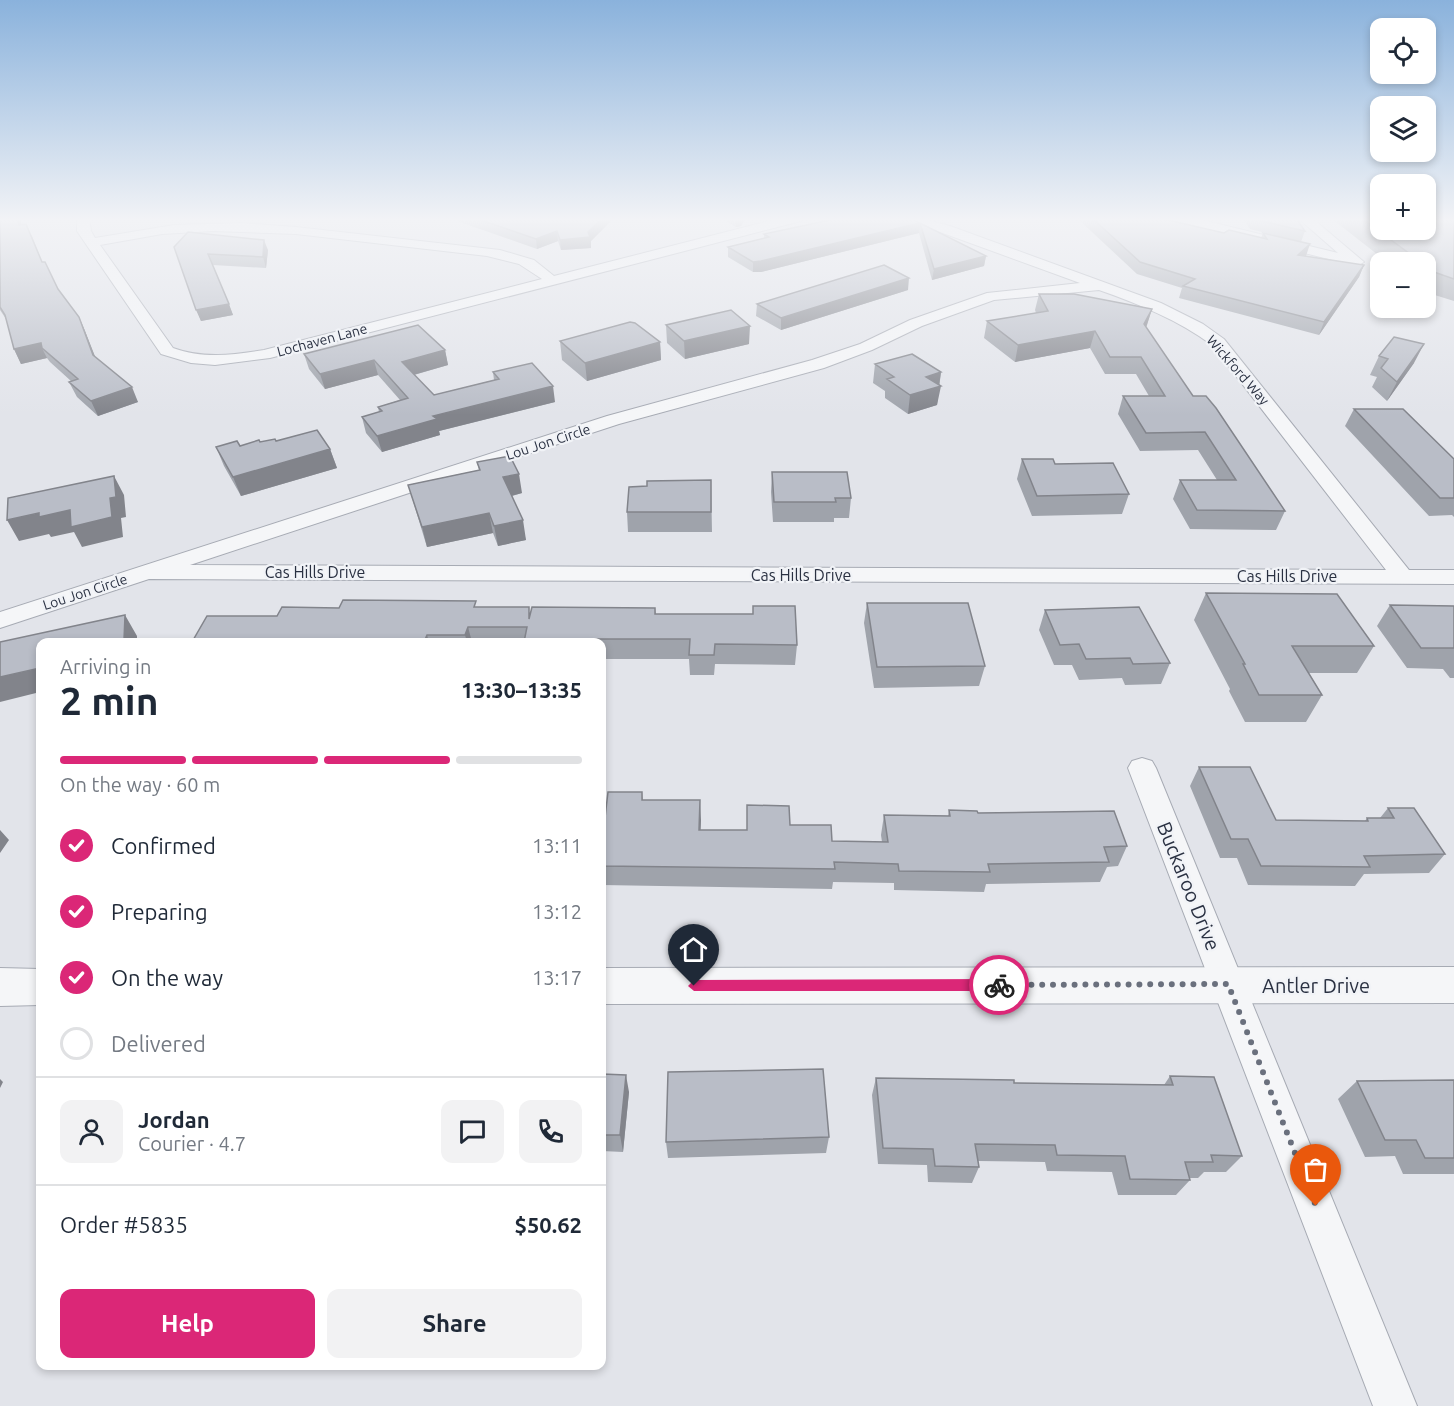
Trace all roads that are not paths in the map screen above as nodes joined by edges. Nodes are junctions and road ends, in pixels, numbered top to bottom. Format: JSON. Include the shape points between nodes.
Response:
{"nodes":[{"id":1,"x":120,"y":284,"type":"edge"},
{"id":2,"x":541,"y":284,"type":"edge"},
{"id":3,"x":1093,"y":284,"type":"edge"},
{"id":4,"x":1099,"y":286,"type":"junction"},
{"id":5,"x":147,"y":572,"type":"junction"},
{"id":6,"x":1403,"y":577,"type":"junction"},
{"id":7,"x":1454,"y":577,"type":"edge"},
{"id":8,"x":0,"y":620,"type":"edge"},
{"id":9,"x":1142,"y":768,"type":"dead end"},
{"id":10,"x":1228,"y":984,"type":"junction"},
{"id":11,"x":1454,"y":985,"type":"edge"},
{"id":12,"x":606,"y":986,"type":"edge"},
{"id":13,"x":0,"y":987,"type":"edge"},
{"id":14,"x":36,"y":987,"type":"edge"},
{"id":15,"x":1395,"y":1406,"type":"edge"}],
"edges":[{"from":1,"to":2,"type":"street","name":"Lochaven Lane","via":[[167,351],[195,360],[239,360],[264,355]]},
{"from":3,"to":4,"type":"street","name":"Wickford Way"},
{"from":4,"to":5,"type":"street","name":"Lou Jon Circle","via":[[992,296],[818,364],[614,420]]},
{"from":4,"to":6,"type":"street","name":"Wickford Way","via":[[1179,316],[1218,342]]},
{"from":5,"to":6,"type":"street","name":"Cas Hills Drive"},
{"from":5,"to":8,"type":"street","name":"Lou Jon Circle"},
{"from":6,"to":7,"type":"street","name":"Cas Hills Drive"},
{"from":9,"to":10,"type":"street","name":"Buckaroo Drive"},
{"from":10,"to":11,"type":"street","name":"Antler Drive"},
{"from":10,"to":12,"type":"street","name":"Antler Drive"},
{"from":10,"to":15,"type":"street","name":"Buckaroo Drive"},
{"from":13,"to":14,"type":"street"}]}
